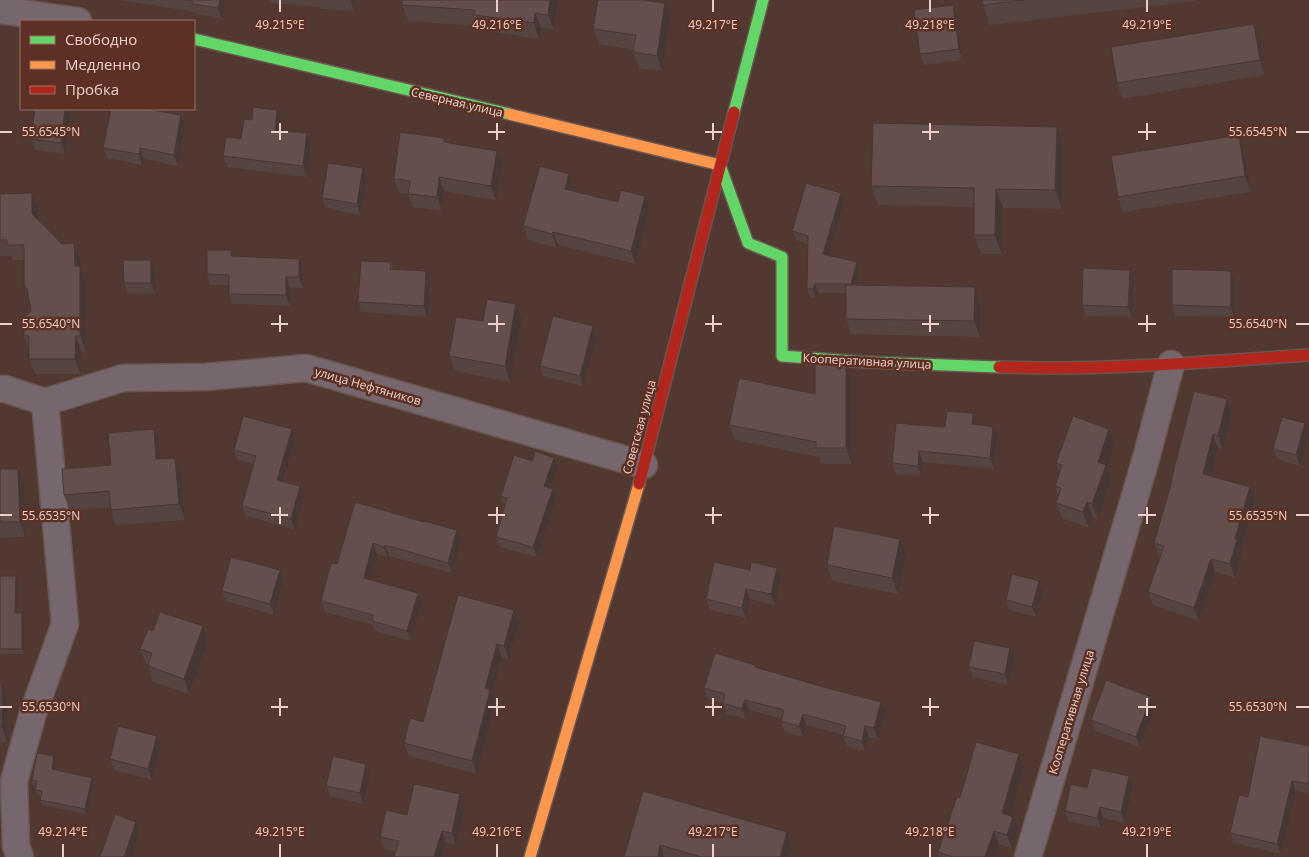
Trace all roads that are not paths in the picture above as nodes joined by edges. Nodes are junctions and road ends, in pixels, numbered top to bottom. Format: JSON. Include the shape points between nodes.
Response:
{"nodes":[{"id":1,"x":763,"y":0,"type":"edge"},
{"id":2,"x":0,"y":10,"type":"edge"},
{"id":3,"x":71,"y":20,"type":"edge"},
{"id":4,"x":195,"y":39,"type":"edge"},
{"id":5,"x":720,"y":165,"type":"junction"},
{"id":6,"x":1309,"y":356,"type":"edge"},
{"id":7,"x":1172,"y":364,"type":"junction"},
{"id":8,"x":0,"y":389,"type":"edge"},
{"id":9,"x":45,"y":402,"type":"junction"},
{"id":10,"x":644,"y":465,"type":"junction"},
{"id":11,"x":20,"y":857,"type":"edge"},
{"id":12,"x":530,"y":857,"type":"edge"},
{"id":13,"x":1028,"y":857,"type":"edge"}],
"edges":[{"from":1,"to":5,"type":"street","name":"Советская улица"},
{"from":2,"to":3,"type":"street"},
{"from":4,"to":5,"type":"street","name":"Северная улица"},
{"from":5,"to":7,"type":"street","name":"Кооперативная улица","via":[[748,243],[782,257],[782,356],[1039,369]]},
{"from":5,"to":10,"type":"street","name":"Советская улица"},
{"from":6,"to":7,"type":"street","name":"Кооперативная улица"},
{"from":7,"to":13,"type":"street","name":"Кооперативная улица"},
{"from":8,"to":9,"type":"street"},
{"from":9,"to":10,"type":"street","name":"улица Нефтяников","via":[[123,378],[206,377],[306,368]]},
{"from":9,"to":11,"type":"street","via":[[65,624],[32,713],[14,781],[16,846]]},
{"from":10,"to":12,"type":"street","name":"Советская улица"}]}
